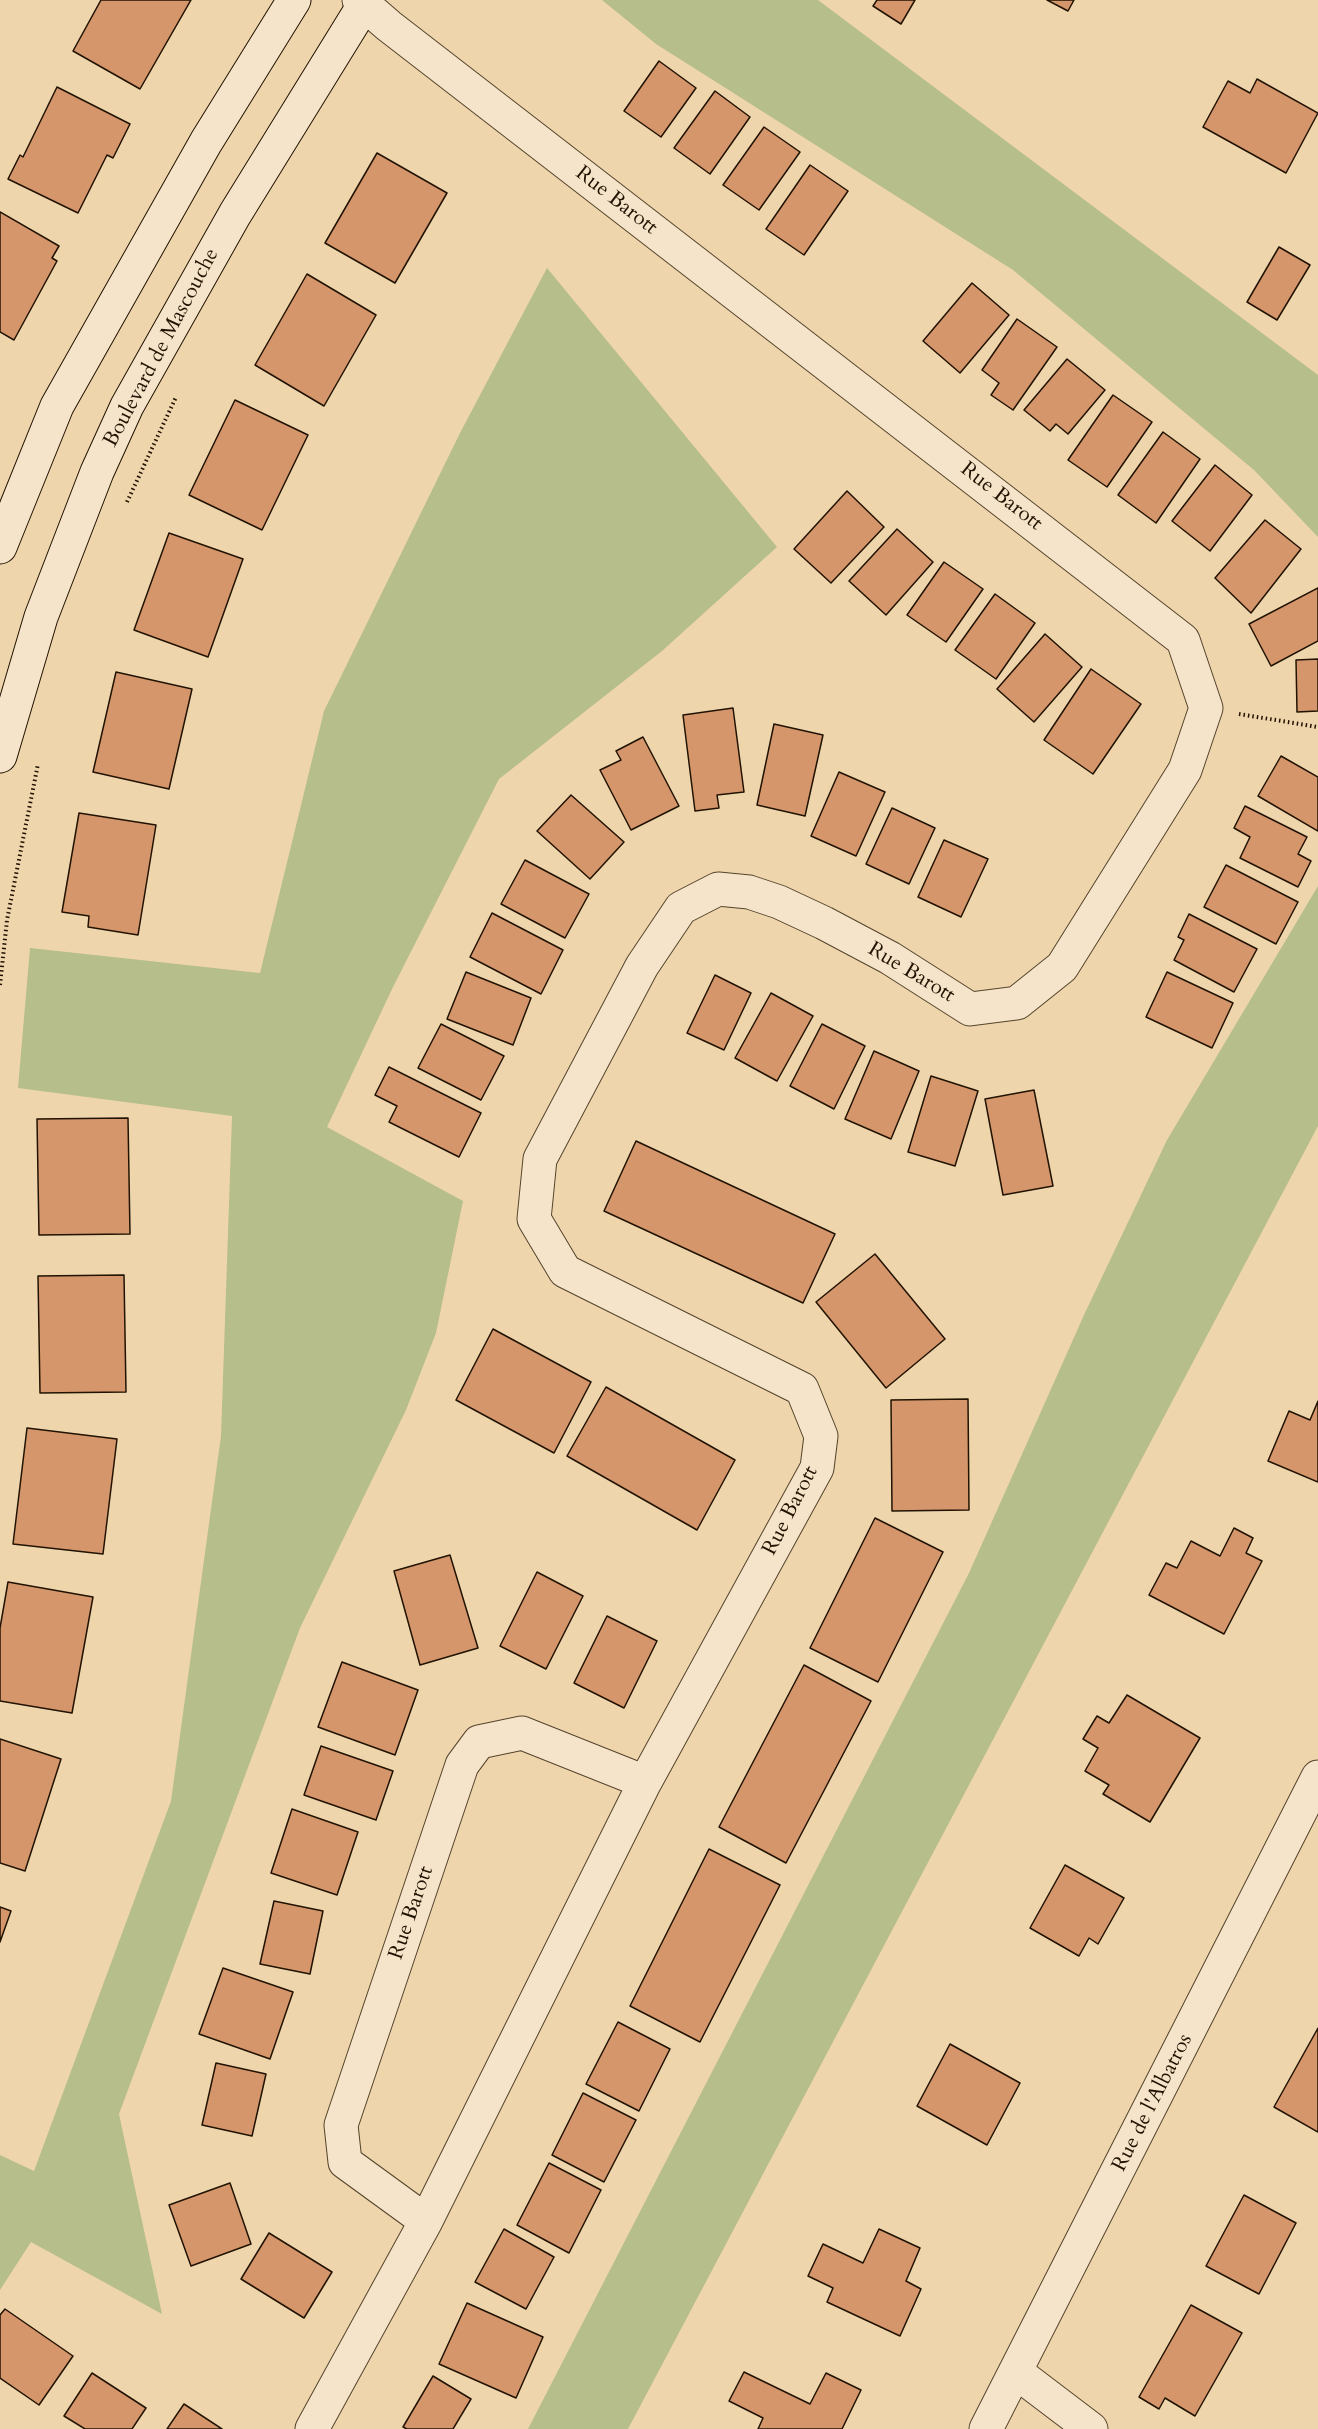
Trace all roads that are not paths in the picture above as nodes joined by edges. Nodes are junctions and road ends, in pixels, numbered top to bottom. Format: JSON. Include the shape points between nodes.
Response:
{"nodes":[{"id":1,"x":294,"y":0,"type":"edge"},
{"id":2,"x":363,"y":1,"type":"edge"},
{"id":3,"x":0,"y":547,"type":"edge"},
{"id":4,"x":0,"y":756,"type":"edge"},
{"id":5,"x":1318,"y":1776,"type":"edge"},
{"id":6,"x":645,"y":1782,"type":"junction"},
{"id":7,"x":426,"y":2221,"type":"junction"},
{"id":8,"x":1016,"y":2372,"type":"junction"},
{"id":9,"x":312,"y":2429,"type":"edge"},
{"id":10,"x":986,"y":2429,"type":"edge"},
{"id":11,"x":1091,"y":2429,"type":"edge"}],
"edges":[{"from":1,"to":3,"type":"street","via":[[207,142],[57,406]]},
{"from":2,"to":4,"type":"street","name":"Boulevard de Mascouche","via":[[235,214],[127,406],[41,617]]},
{"from":2,"to":6,"type":"street","name":"Rue Barott","via":[[398,33],[1183,640],[1206,708],[1185,770],[1062,967],[1017,1003],[970,1009],[890,958],[824,923],[749,892],[718,889],[681,908],[655,946],[540,1159],[534,1220],[565,1271],[802,1389],[821,1436],[817,1468]]},
{"from":5,"to":8,"type":"street","name":"Rue de l'Albatros"},
{"from":6,"to":7,"type":"street","name":"Rue Barott"},
{"from":6,"to":7,"type":"street","name":"Rue Barott","via":[[522,1732],[479,1742],[462,1765],[341,2125],[345,2162]]},
{"from":7,"to":9,"type":"street","name":"Rue Barott"},
{"from":8,"to":10,"type":"street","name":"Rue de l'Albatros"},
{"from":8,"to":11,"type":"street"}]}
